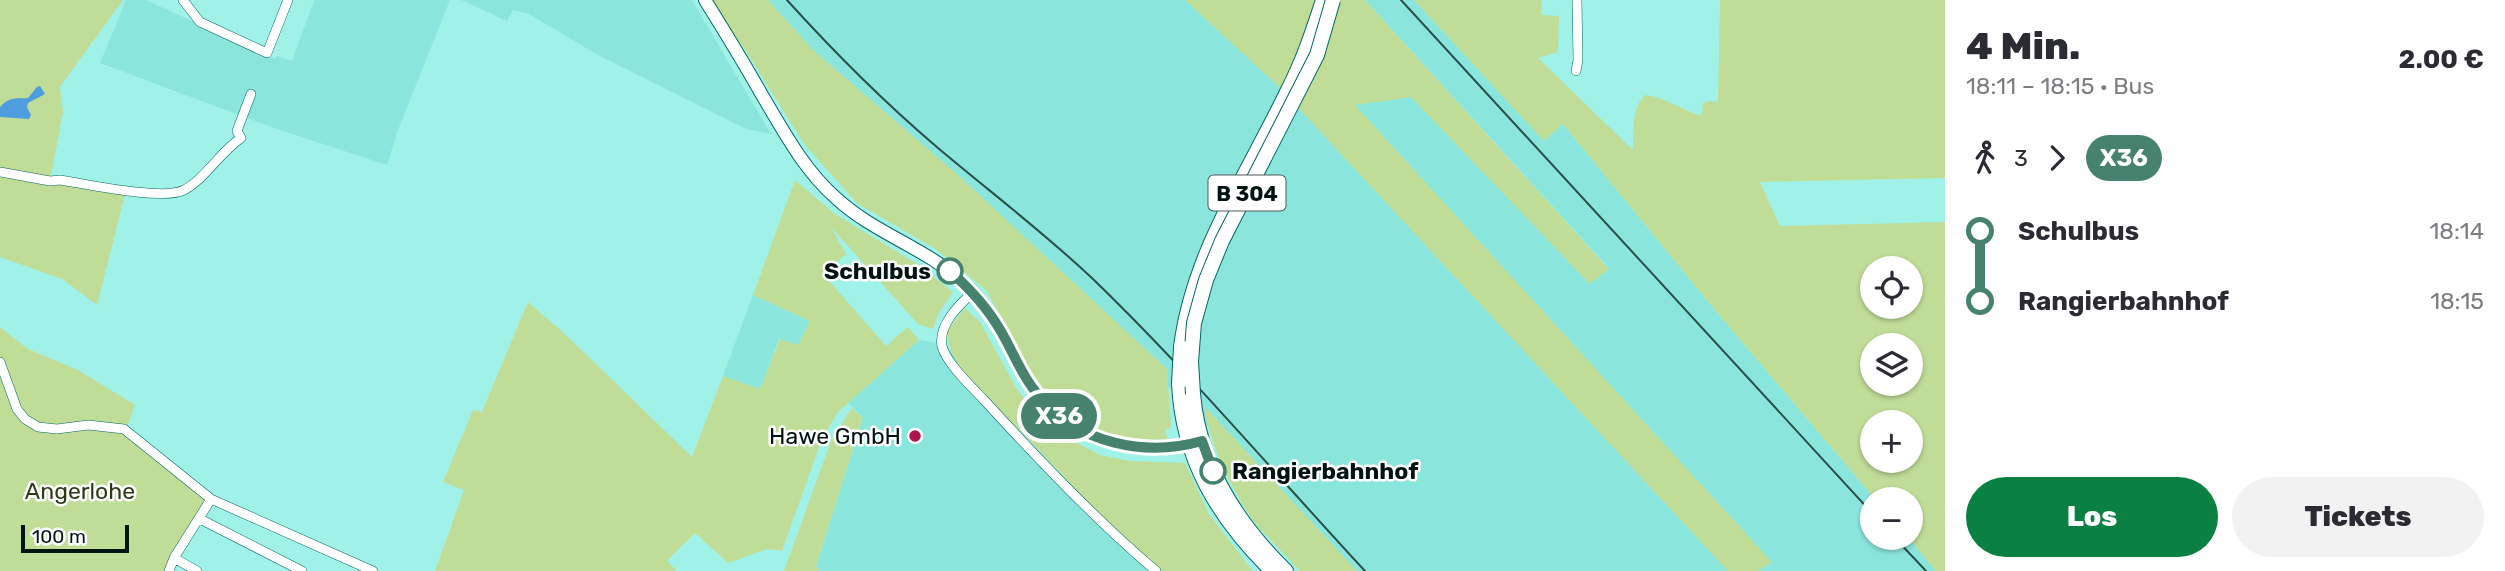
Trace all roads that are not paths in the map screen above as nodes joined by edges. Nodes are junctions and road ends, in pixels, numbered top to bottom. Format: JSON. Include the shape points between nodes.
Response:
{"nodes":[{"id":1,"x":183,"y":0,"type":"edge"},
{"id":2,"x":288,"y":0,"type":"edge"},
{"id":3,"x":705,"y":0,"type":"edge"},
{"id":4,"x":1323,"y":0,"type":"edge"},
{"id":5,"x":1333,"y":0,"type":"edge"},
{"id":6,"x":1577,"y":0,"type":"edge"},
{"id":7,"x":1576,"y":71,"type":"dead end"},
{"id":8,"x":251,"y":94,"type":"dead end"},
{"id":9,"x":0,"y":172,"type":"edge"},
{"id":10,"x":973,"y":292,"type":"junction"},
{"id":11,"x":0,"y":362,"type":"edge"},
{"id":12,"x":1196,"y":443,"type":"junction"},
{"id":13,"x":211,"y":499,"type":"junction"},
{"id":14,"x":200,"y":519,"type":"junction"},
{"id":15,"x":174,"y":558,"type":"junction"},
{"id":16,"x":169,"y":571,"type":"edge"},
{"id":17,"x":197,"y":571,"type":"edge"},
{"id":18,"x":302,"y":571,"type":"edge"},
{"id":19,"x":373,"y":571,"type":"edge"},
{"id":20,"x":1156,"y":571,"type":"edge"},
{"id":21,"x":1272,"y":571,"type":"edge"},
{"id":22,"x":1286,"y":571,"type":"edge"}],
"edges":[{"from":1,"to":2,"type":"street","via":[[200,22],[267,53]]},
{"from":3,"to":10,"type":"street","via":[[783,131],[819,181],[869,223],[927,254]]},
{"from":4,"to":12,"type":"main road","number":"B 304","bridge":true,"via":[[1288,91],[1202,261],[1184,320],[1180,404]]},
{"from":5,"to":12,"type":"main road","number":"B 304","bridge":true,"via":[[1317,55],[1206,280],[1194,323],[1191,362]]},
{"from":6,"to":7,"type":"street"},
{"from":8,"to":9,"type":"street","via":[[237,131],[241,138],[196,182],[175,194]]},
{"from":10,"to":12,"type":"street","via":[[1040,398],[1069,423],[1119,445],[1147,448]]},
{"from":10,"to":20,"type":"street","via":[[943,330],[942,346],[948,358],[1110,532]]},
{"from":11,"to":13,"type":"street","via":[[13,401],[25,419],[38,427],[57,429],[88,425],[124,429]]},
{"from":12,"to":21,"type":"main road","number":"B 304","via":[[1206,485],[1228,523]]},
{"from":12,"to":22,"type":"main road","number":"B 304","via":[[1230,504]]},
{"from":13,"to":14,"type":"street"},
{"from":13,"to":19,"type":"street"},
{"from":14,"to":15,"type":"street"},
{"from":14,"to":18,"type":"street"},
{"from":15,"to":16,"type":"street"},
{"from":15,"to":17,"type":"street"}]}
